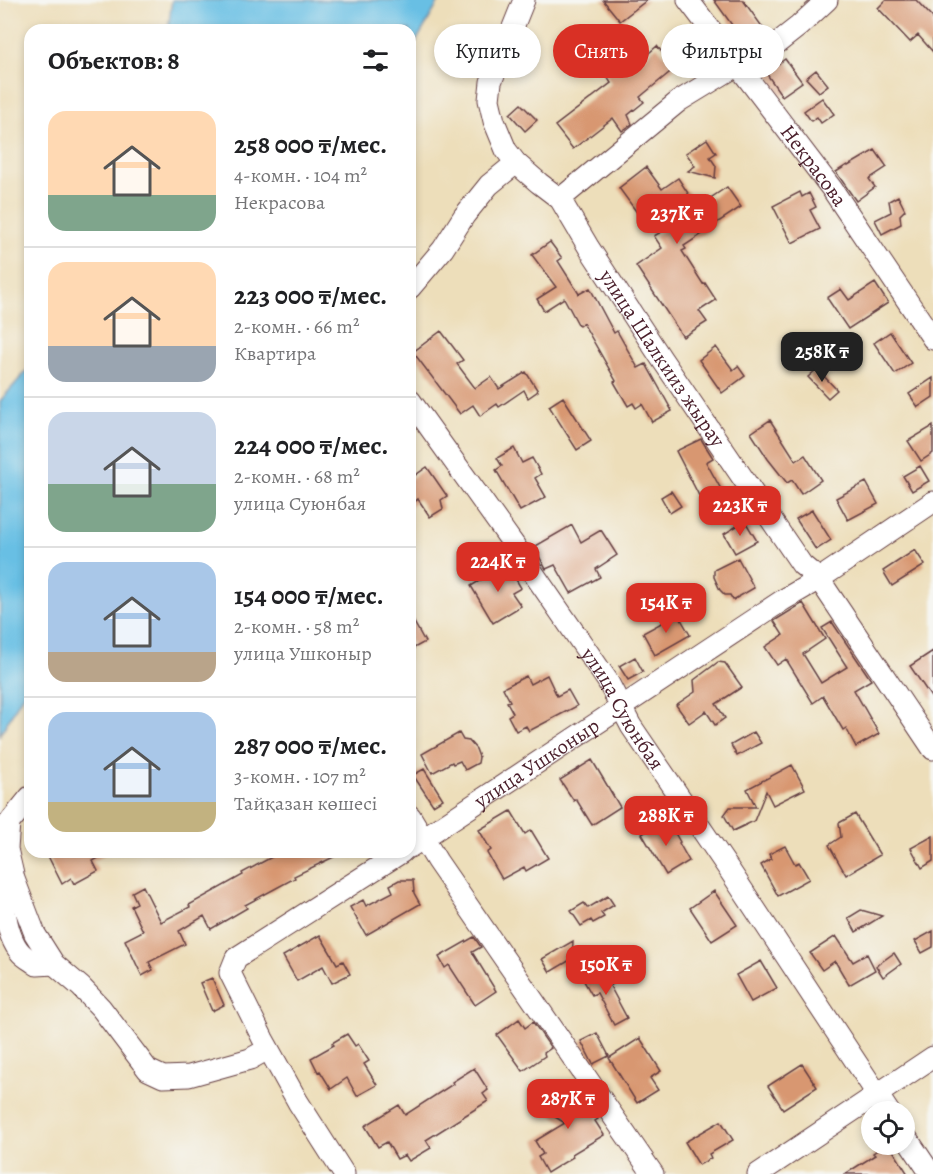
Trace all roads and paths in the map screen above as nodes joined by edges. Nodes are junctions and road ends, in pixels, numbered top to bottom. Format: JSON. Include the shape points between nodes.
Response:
{"nodes":[{"id":1,"x":524,"y":0,"type":"edge"},
{"id":2,"x":688,"y":0,"type":"edge"},
{"id":3,"x":827,"y":0,"type":"edge"},
{"id":4,"x":706,"y":24,"type":"edge"},
{"id":5,"x":784,"y":37,"type":"edge"},
{"id":6,"x":722,"y":78,"type":"edge"},
{"id":7,"x":748,"y":78,"type":"edge"},
{"id":8,"x":511,"y":156,"type":"junction"},
{"id":9,"x":560,"y":199,"type":"junction"},
{"id":10,"x":416,"y":281,"type":"edge"},
{"id":11,"x":933,"y":339,"type":"edge"},
{"id":12,"x":416,"y":408,"type":"edge"},
{"id":13,"x":933,"y":502,"type":"edge"},
{"id":14,"x":819,"y":579,"type":"junction"},
{"id":15,"x":621,"y":708,"type":"junction"},
{"id":16,"x":933,"y":749,"type":"edge"},
{"id":17,"x":24,"y":804,"type":"edge"},
{"id":18,"x":416,"y":843,"type":"edge"},
{"id":19,"x":393,"y":858,"type":"edge"},
{"id":20,"x":268,"y":1049,"type":"junction"},
{"id":21,"x":933,"y":1057,"type":"edge"},
{"id":22,"x":877,"y":1094,"type":"junction"},
{"id":23,"x":882,"y":1101,"type":"edge"},
{"id":24,"x":915,"y":1150,"type":"edge"},
{"id":25,"x":344,"y":1174,"type":"edge"},
{"id":26,"x":653,"y":1174,"type":"edge"},
{"id":27,"x":758,"y":1174,"type":"edge"},
{"id":28,"x":931,"y":1174,"type":"edge"}],
"edges":[{"from":1,"to":8,"type":"street","via":[[491,82],[489,100],[494,121]]},
{"from":2,"to":4,"type":"street","name":"Некрасова"},
{"from":3,"to":5,"type":"street"},
{"from":6,"to":9,"type":"street","via":[[679,101]]},
{"from":7,"to":11,"type":"street","name":"Некрасова","via":[[831,189]]},
{"from":8,"to":9,"type":"street","name":"улица Шалкииз жырау"},
{"from":8,"to":10,"type":"street"},
{"from":9,"to":14,"type":"street","name":"улица Шалкииз жырау","via":[[802,565]]},
{"from":12,"to":15,"type":"street","name":"улица Суюнбая","via":[[608,680]]},
{"from":13,"to":14,"type":"street","name":"улица Ушконыр"},
{"from":14,"to":15,"type":"street","name":"улица Ушконыр"},
{"from":14,"to":16,"type":"street","name":"улица Шалкииз жырау"},
{"from":15,"to":18,"type":"street","name":"улица Ушконыр"},
{"from":15,"to":22,"type":"street","name":"улица Суюнбая"},
{"from":17,"to":20,"type":"street","via":[[9,823],[7,849],[35,934],[54,964],[102,1008],[148,1071],[163,1077],[189,1076],[250,1059]]},
{"from":18,"to":26,"type":"street","via":[[437,861]]},
{"from":19,"to":20,"type":"street","via":[[236,958],[230,973]]},
{"from":20,"to":25,"type":"street"},
{"from":21,"to":22,"type":"street"},
{"from":22,"to":23,"type":"street","name":"улица Суюнбая"},
{"from":22,"to":27,"type":"street"},
{"from":24,"to":28,"type":"street"}]}
